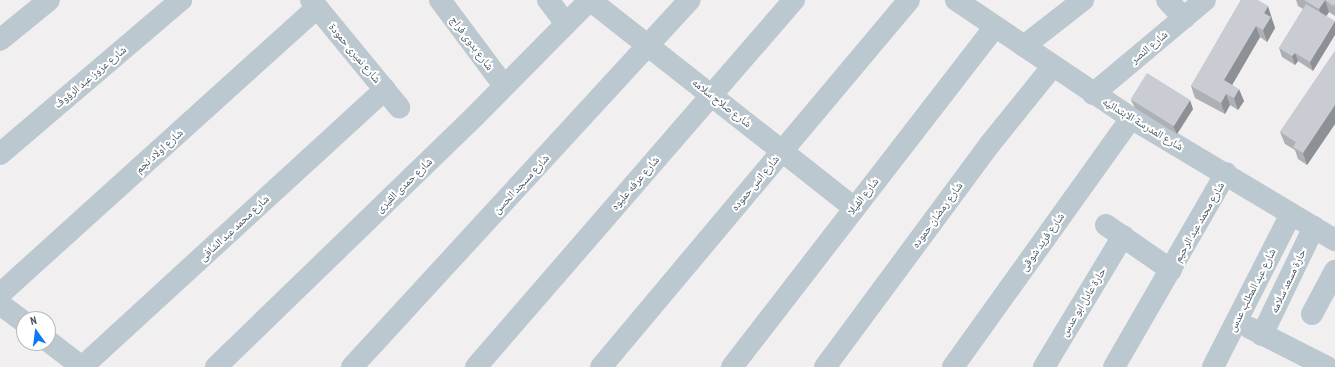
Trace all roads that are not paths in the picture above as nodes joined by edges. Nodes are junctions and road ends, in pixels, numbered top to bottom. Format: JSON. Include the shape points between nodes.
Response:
{"nodes":[{"id":1,"x":49,"y":0,"type":"edge"},
{"id":2,"x":181,"y":0,"type":"edge"},
{"id":3,"x":548,"y":0,"type":"edge"},
{"id":4,"x":590,"y":0,"type":"edge"},
{"id":5,"x":690,"y":0,"type":"edge"},
{"id":6,"x":794,"y":0,"type":"edge"},
{"id":7,"x":909,"y":0,"type":"edge"},
{"id":8,"x":1083,"y":0,"type":"edge"},
{"id":9,"x":1166,"y":0,"type":"edge"},
{"id":10,"x":1205,"y":0,"type":"edge"},
{"id":11,"x":961,"y":1,"type":"edge"},
{"id":12,"x":449,"y":3,"type":"edge"},
{"id":13,"x":314,"y":4,"type":"edge"},
{"id":14,"x":1184,"y":18,"type":"junction"},
{"id":15,"x":566,"y":24,"type":"junction"},
{"id":16,"x":995,"y":26,"type":"junction"},
{"id":17,"x":0,"y":40,"type":"edge"},
{"id":18,"x":1024,"y":46,"type":"junction"},
{"id":19,"x":647,"y":47,"type":"junction"},
{"id":20,"x":1053,"y":66,"type":"junction"},
{"id":21,"x":504,"y":86,"type":"junction"},
{"id":22,"x":385,"y":89,"type":"junction"},
{"id":23,"x":712,"y":94,"type":"junction"},
{"id":24,"x":1093,"y":94,"type":"junction"},
{"id":25,"x":399,"y":107,"type":"dead end"},
{"id":26,"x":1131,"y":118,"type":"junction"},
{"id":27,"x":782,"y":151,"type":"junction"},
{"id":28,"x":0,"y":154,"type":"edge"},
{"id":29,"x":1226,"y":173,"type":"junction"},
{"id":30,"x":854,"y":208,"type":"junction"},
{"id":31,"x":1291,"y":214,"type":"junction"},
{"id":32,"x":1314,"y":227,"type":"junction"},
{"id":33,"x":1114,"y":231,"type":"joint"},
{"id":34,"x":1335,"y":240,"type":"edge"},
{"id":35,"x":1171,"y":270,"type":"junction"},
{"id":36,"x":1335,"y":271,"type":"edge"},
{"id":37,"x":0,"y":294,"type":"edge"},
{"id":38,"x":0,"y":304,"type":"edge"},
{"id":39,"x":1312,"y":314,"type":"dead end"},
{"id":40,"x":16,"y":316,"type":"edge"},
{"id":41,"x":1236,"y":322,"type":"junction"},
{"id":42,"x":1262,"y":335,"type":"junction"},
{"id":43,"x":56,"y":347,"type":"edge"},
{"id":44,"x":1322,"y":366,"type":"edge"},
{"id":45,"x":82,"y":367,"type":"edge"},
{"id":46,"x":216,"y":367,"type":"edge"},
{"id":47,"x":352,"y":367,"type":"edge"},
{"id":48,"x":476,"y":367,"type":"edge"},
{"id":49,"x":601,"y":367,"type":"edge"},
{"id":50,"x":732,"y":367,"type":"edge"},
{"id":51,"x":825,"y":367,"type":"edge"},
{"id":52,"x":953,"y":367,"type":"edge"},
{"id":53,"x":1044,"y":367,"type":"edge"},
{"id":54,"x":1114,"y":367,"type":"edge"},
{"id":55,"x":1213,"y":367,"type":"edge"}],
"edges":[{"from":1,"to":17,"type":"street"},
{"from":2,"to":28,"type":"street","name":"شارع عزوز عبد الرؤوف"},
{"from":3,"to":15,"type":"street"},
{"from":4,"to":15,"type":"street","name":"شارع حمدى القيرى"},
{"from":4,"to":19,"type":"street","name":"شارع صلاح سلامه"},
{"from":5,"to":19,"type":"street","name":"شارع مسجد الحسن"},
{"from":6,"to":23,"type":"street","name":"شارع عرفه عليوه"},
{"from":7,"to":27,"type":"street","name":"شارع انس حموده"},
{"from":8,"to":18,"type":"street"},
{"from":9,"to":14,"type":"street"},
{"from":10,"to":14,"type":"street","name":"شارع النصر"},
{"from":11,"to":16,"type":"street","name":"شارع المدرسة الابتدائيه"},
{"from":12,"to":21,"type":"street","name":"شارع بدوى فراج"},
{"from":13,"to":22,"type":"street","name":"شارع نميرى حمودة"},
{"from":13,"to":37,"type":"street","name":"شارع اولاد نجم"},
{"from":14,"to":24,"type":"street","name":"شارع النصر"},
{"from":15,"to":21,"type":"street","name":"شارع حمدى القيرى"},
{"from":16,"to":18,"type":"street","name":"شارع المدرسة الابتدائيه"},
{"from":16,"to":30,"type":"street","name":"شارع الفيلا"},
{"from":18,"to":20,"type":"street","name":"شارع المدرسة الابتدائيه"},
{"from":19,"to":23,"type":"street","name":"شارع صلاح سلامه"},
{"from":19,"to":47,"type":"street","name":"شارع مسجد الحسن"},
{"from":20,"to":24,"type":"street","name":"شارع المدرسة الابتدائيه"},
{"from":20,"to":51,"type":"street","name":"شارع رمضان حموده","via":[[990,144]]},
{"from":21,"to":46,"type":"street","name":"شارع حمدى القيرى"},
{"from":22,"to":25,"type":"street","name":"شارع نميرى حمودة"},
{"from":22,"to":45,"type":"street","name":"شارع محمد عبد الشافى"},
{"from":23,"to":27,"type":"street","name":"شارع صلاح سلامه"},
{"from":23,"to":48,"type":"street","name":"شارع عرفه عليوه"},
{"from":24,"to":26,"type":"street","name":"شارع المدرسة الابتدائيه"},
{"from":26,"to":29,"type":"street","name":"شارع المدرسة الابتدائيه"},
{"from":26,"to":52,"type":"street","name":"شارع فريد شوقى"},
{"from":27,"to":30,"type":"street","name":"شارع صلاح سلامه"},
{"from":27,"to":49,"type":"street","name":"شارع انس حموده"},
{"from":29,"to":31,"type":"street","name":"شارع المدرسة الابتدائيه"},
{"from":29,"to":35,"type":"street","name":"شارع محمد عبد الرحيم"},
{"from":30,"to":50,"type":"street","name":"شارع الفيلا"},
{"from":31,"to":32,"type":"street","name":"شارع المدرسة الابتدائيه"},
{"from":31,"to":41,"type":"street","name":"شارع عبد المطلب عدس"},
{"from":32,"to":34,"type":"street","name":"شارع المدرسة الابتدائيه"},
{"from":32,"to":42,"type":"street","name":"حارة مسعد سلامه"},
{"from":33,"to":35,"type":"street","name":"شارع محمد عبد الرحيم"},
{"from":33,"to":53,"type":"street","name":"حارة عادل ابو عدس"},
{"from":35,"to":54,"type":"street","name":"شارع محمد عبد الرحيم"},
{"from":36,"to":39,"type":"street"},
{"from":38,"to":40,"type":"street"},
{"from":41,"to":42,"type":"street"},
{"from":41,"to":55,"type":"street","name":"شارع عبد المطلب عدس"},
{"from":42,"to":44,"type":"street"},
{"from":43,"to":45,"type":"street"}]}
